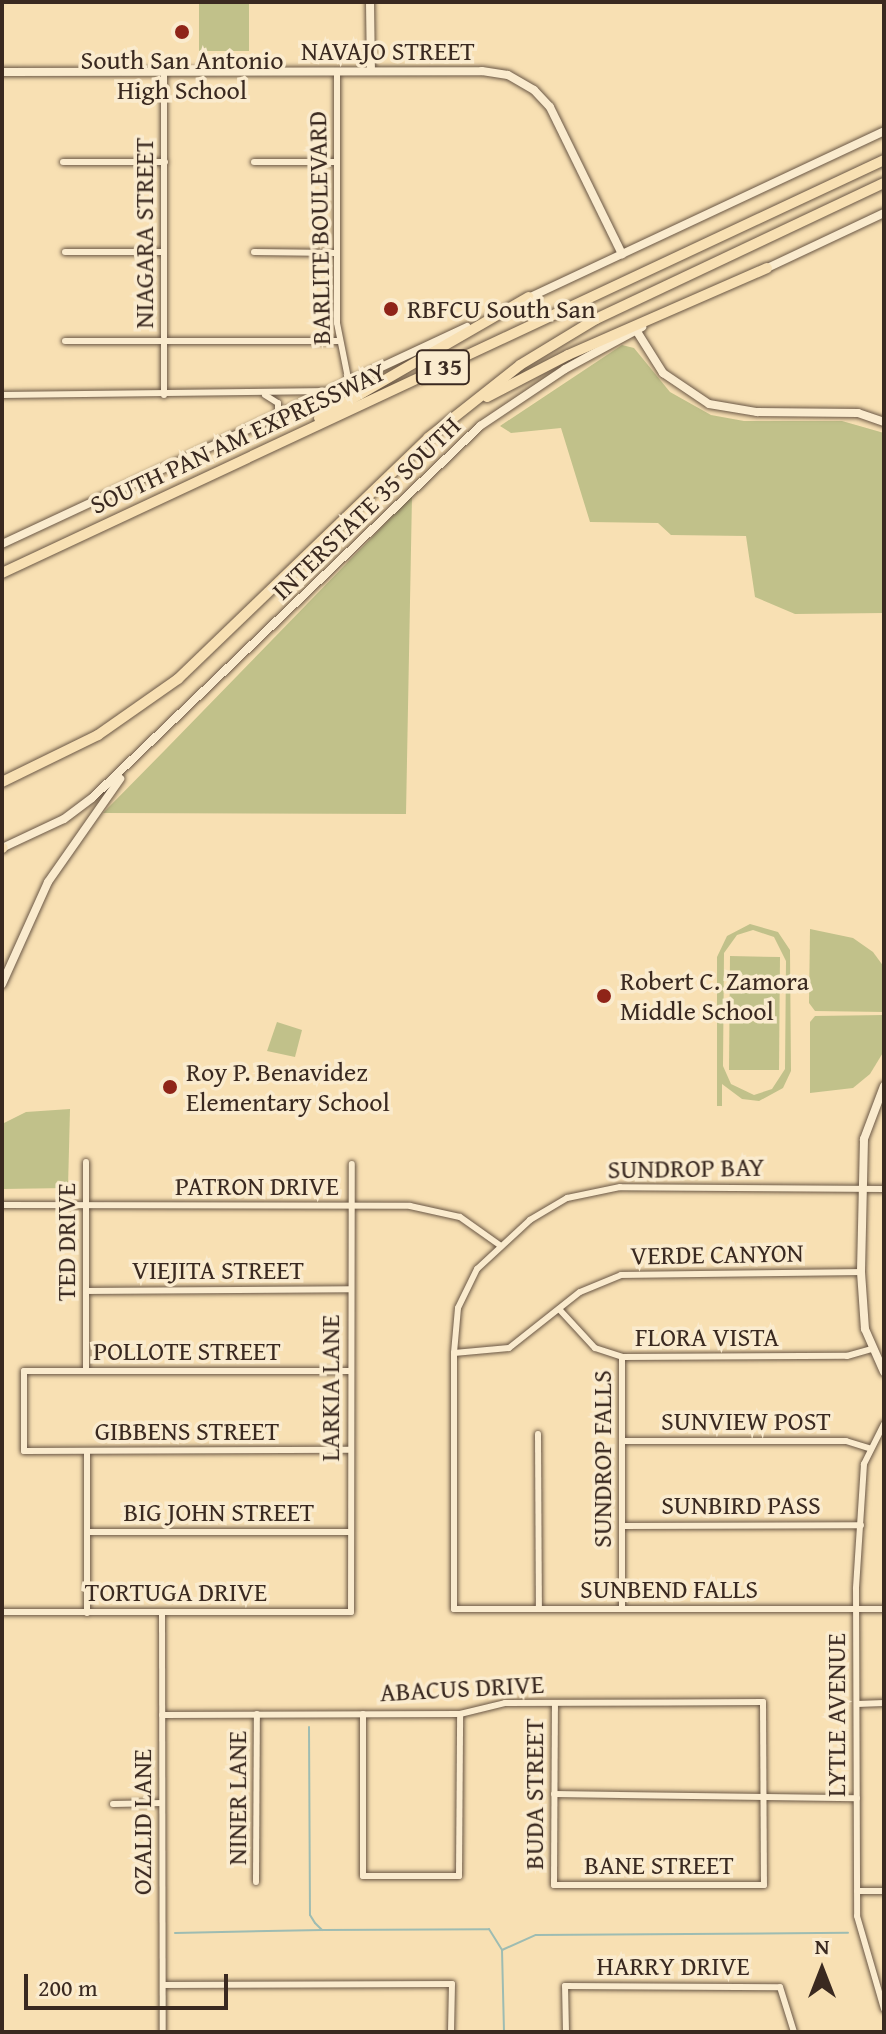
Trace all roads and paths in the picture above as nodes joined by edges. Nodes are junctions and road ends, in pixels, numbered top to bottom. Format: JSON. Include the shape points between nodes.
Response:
{"nodes":[{"id":1,"x":370,"y":2,"type":"edge"},
{"id":2,"x":164,"y":71,"type":"junction"},
{"id":3,"x":337,"y":71,"type":"junction"},
{"id":4,"x":371,"y":71,"type":"junction"},
{"id":5,"x":2,"y":72,"type":"edge"},
{"id":6,"x":884,"y":131,"type":"edge"},
{"id":7,"x":884,"y":160,"type":"edge"},
{"id":8,"x":63,"y":162,"type":"dead end"},
{"id":9,"x":165,"y":162,"type":"junction"},
{"id":10,"x":254,"y":162,"type":"dead end"},
{"id":11,"x":337,"y":162,"type":"junction"},
{"id":12,"x":884,"y":183,"type":"edge"},
{"id":13,"x":884,"y":213,"type":"edge"},
{"id":14,"x":65,"y":252,"type":"dead end"},
{"id":15,"x":164,"y":252,"type":"junction"},
{"id":16,"x":254,"y":252,"type":"dead end"},
{"id":17,"x":336,"y":253,"type":"junction"},
{"id":18,"x":622,"y":254,"type":"junction"},
{"id":19,"x":767,"y":268,"type":"junction"},
{"id":20,"x":529,"y":297,"type":"junction"},
{"id":21,"x":636,"y":330,"type":"junction"},
{"id":22,"x":65,"y":341,"type":"dead end"},
{"id":23,"x":164,"y":341,"type":"junction"},
{"id":24,"x":338,"y":341,"type":"junction"},
{"id":25,"x":349,"y":383,"type":"junction"},
{"id":26,"x":331,"y":391,"type":"junction"},
{"id":27,"x":2,"y":395,"type":"edge"},
{"id":28,"x":164,"y":395,"type":"junction"},
{"id":29,"x":265,"y":395,"type":"junction"},
{"id":30,"x":278,"y":415,"type":"junction"},
{"id":31,"x":884,"y":422,"type":"edge"},
{"id":32,"x":442,"y":427,"type":"junction"},
{"id":33,"x":286,"y":440,"type":"junction"},
{"id":34,"x":2,"y":544,"type":"edge"},
{"id":35,"x":2,"y":573,"type":"edge"},
{"id":36,"x":133,"y":762,"type":"junction"},
{"id":37,"x":2,"y":782,"type":"edge"},
{"id":38,"x":2,"y":839,"type":"edge"},
{"id":39,"x":24,"y":839,"type":"junction"},
{"id":40,"x":2,"y":848,"type":"edge"},
{"id":41,"x":2,"y":984,"type":"edge"},
{"id":42,"x":884,"y":1086,"type":"edge"},
{"id":43,"x":86,"y":1162,"type":"dead end"},
{"id":44,"x":352,"y":1164,"type":"dead end"},
{"id":45,"x":862,"y":1186,"type":"junction"},
{"id":46,"x":884,"y":1189,"type":"edge"},
{"id":47,"x":2,"y":1205,"type":"edge"},
{"id":48,"x":87,"y":1206,"type":"junction"},
{"id":49,"x":352,"y":1206,"type":"junction"},
{"id":50,"x":501,"y":1246,"type":"junction"},
{"id":51,"x":861,"y":1272,"type":"junction"},
{"id":52,"x":350,"y":1289,"type":"junction"},
{"id":53,"x":86,"y":1291,"type":"junction"},
{"id":54,"x":559,"y":1309,"type":"junction"},
{"id":55,"x":872,"y":1349,"type":"junction"},
{"id":56,"x":454,"y":1353,"type":"junction"},
{"id":57,"x":622,"y":1357,"type":"junction"},
{"id":58,"x":86,"y":1371,"type":"junction"},
{"id":59,"x":350,"y":1371,"type":"junction"},
{"id":60,"x":884,"y":1372,"type":"edge"},
{"id":61,"x":884,"y":1424,"type":"edge"},
{"id":62,"x":538,"y":1434,"type":"dead end"},
{"id":63,"x":622,"y":1441,"type":"junction"},
{"id":64,"x":869,"y":1448,"type":"junction"},
{"id":65,"x":350,"y":1450,"type":"junction"},
{"id":66,"x":24,"y":1451,"type":"joint"},
{"id":67,"x":87,"y":1451,"type":"junction"},
{"id":68,"x":861,"y":1525,"type":"junction"},
{"id":69,"x":622,"y":1526,"type":"junction"},
{"id":70,"x":87,"y":1532,"type":"junction"},
{"id":71,"x":351,"y":1532,"type":"junction"},
{"id":72,"x":454,"y":1609,"type":"joint"},
{"id":73,"x":539,"y":1609,"type":"junction"},
{"id":74,"x":622,"y":1609,"type":"junction"},
{"id":75,"x":856,"y":1609,"type":"junction"},
{"id":76,"x":884,"y":1609,"type":"edge"},
{"id":77,"x":2,"y":1612,"type":"edge"},
{"id":78,"x":351,"y":1612,"type":"joint"},
{"id":79,"x":87,"y":1613,"type":"junction"},
{"id":80,"x":162,"y":1613,"type":"junction"},
{"id":81,"x":555,"y":1703,"type":"junction"},
{"id":82,"x":884,"y":1703,"type":"edge"},
{"id":83,"x":857,"y":1704,"type":"junction"},
{"id":84,"x":257,"y":1714,"type":"junction"},
{"id":85,"x":363,"y":1714,"type":"junction"},
{"id":86,"x":460,"y":1714,"type":"junction"},
{"id":87,"x":162,"y":1715,"type":"junction"},
{"id":88,"x":763,"y":1793,"type":"junction"},
{"id":89,"x":554,"y":1794,"type":"junction"},
{"id":90,"x":857,"y":1798,"type":"junction"},
{"id":91,"x":162,"y":1803,"type":"junction"},
{"id":92,"x":113,"y":1804,"type":"dead end"},
{"id":93,"x":256,"y":1882,"type":"dead end"},
{"id":94,"x":554,"y":1885,"type":"joint"},
{"id":95,"x":857,"y":1891,"type":"junction"},
{"id":96,"x":884,"y":1891,"type":"edge"},
{"id":97,"x":163,"y":1985,"type":"junction"},
{"id":98,"x":884,"y":2009,"type":"edge"},
{"id":99,"x":163,"y":2032,"type":"edge"},
{"id":100,"x":451,"y":2032,"type":"edge"},
{"id":101,"x":566,"y":2032,"type":"edge"},
{"id":102,"x":794,"y":2032,"type":"edge"}],
"edges":[{"from":1,"to":4,"type":"main road"},
{"from":2,"to":3,"type":"main road","name":"NAVAJO STREET"},
{"from":2,"to":5,"type":"main road","name":"NAVAJO STREET"},
{"from":2,"to":9,"type":"street","name":"NIAGARA STREET"},
{"from":3,"to":4,"type":"main road","name":"NAVAJO STREET"},
{"from":3,"to":11,"type":"street","name":"BARLITE BOULEVARD"},
{"from":4,"to":18,"type":"main road","name":"NAVAJO STREET","via":[[482,71],[523,81],[555,115]]},
{"from":6,"to":18,"type":"main road"},
{"from":7,"to":33,"type":"highway","name":"SOUTH PAN AM EXPRESSWAY","number":"I 35"},
{"from":8,"to":9,"type":"street"},
{"from":9,"to":15,"type":"street","name":"NIAGARA STREET"},
{"from":10,"to":11,"type":"street"},
{"from":11,"to":17,"type":"street","name":"BARLITE BOULEVARD"},
{"from":12,"to":32,"type":"highway","number":"I 35","via":[[589,323],[508,374]]},
{"from":13,"to":19,"type":"main road","name":"INTERSTATE 35 SOUTH"},
{"from":14,"to":15,"type":"street"},
{"from":15,"to":23,"type":"street","name":"NIAGARA STREET"},
{"from":16,"to":17,"type":"street"},
{"from":17,"to":24,"type":"street","name":"BARLITE BOULEVARD"},
{"from":18,"to":20,"type":"main road"},
{"from":19,"to":21,"type":"main road","name":"INTERSTATE 35 SOUTH"},
{"from":19,"to":32,"type":"highway","via":[[502,387]]},
{"from":20,"to":25,"type":"main road"},
{"from":20,"to":33,"type":"highway"},
{"from":21,"to":31,"type":"main road","via":[[663,373],[709,404],[757,412],[858,413]]},
{"from":21,"to":36,"type":"main road","name":"INTERSTATE 35 SOUTH","via":[[510,404],[441,458]]},
{"from":22,"to":23,"type":"street"},
{"from":23,"to":24,"type":"street"},
{"from":23,"to":28,"type":"street","name":"NIAGARA STREET"},
{"from":24,"to":25,"type":"street","name":"BARLITE BOULEVARD"},
{"from":25,"to":26,"type":"main road"},
{"from":26,"to":29,"type":"street"},
{"from":26,"to":30,"type":"main road"},
{"from":27,"to":28,"type":"street"},
{"from":28,"to":29,"type":"street"},
{"from":29,"to":30,"type":"street","via":[[278,403]]},
{"from":30,"to":34,"type":"main road"},
{"from":32,"to":37,"type":"highway","number":"I 35","via":[[168,687],[98,735]]},
{"from":33,"to":35,"type":"highway","name":"SOUTH PAN AM EXPRESSWAY","number":"I 35"},
{"from":36,"to":39,"type":"main road","name":"INTERSTATE 35 SOUTH","via":[[64,819]]},
{"from":36,"to":41,"type":"main road","via":[[48,882]]},
{"from":38,"to":39,"type":"main road"},
{"from":39,"to":40,"type":"main road","name":"INTERSTATE 35 SOUTH"},
{"from":42,"to":45,"type":"main road","via":[[864,1139]]},
{"from":43,"to":48,"type":"street","name":"TED DRIVE"},
{"from":44,"to":49,"type":"street","name":"LARKIA LANE"},
{"from":45,"to":46,"type":"street","name":"SUNDROP BAY"},
{"from":45,"to":50,"type":"street","name":"SUNDROP BAY","via":[[600,1189],[544,1210]]},
{"from":45,"to":51,"type":"main road"},
{"from":47,"to":48,"type":"street","name":"PATRON DRIVE"},
{"from":48,"to":49,"type":"street","name":"PATRON DRIVE"},
{"from":48,"to":53,"type":"street","name":"TED DRIVE"},
{"from":49,"to":50,"type":"street","name":"PATRON DRIVE","via":[[444,1212],[475,1225]]},
{"from":49,"to":52,"type":"street","name":"LARKIA LANE"},
{"from":50,"to":56,"type":"street","name":"SUNDROP BAY","via":[[462,1294]]},
{"from":51,"to":54,"type":"street","name":"VERDE CANYON","via":[[621,1275],[588,1286]]},
{"from":51,"to":55,"type":"main road"},
{"from":52,"to":53,"type":"street","name":"VIEJITA STREET"},
{"from":52,"to":59,"type":"street","name":"LARKIA LANE"},
{"from":53,"to":58,"type":"street","name":"TED DRIVE"},
{"from":54,"to":56,"type":"street","name":"VERDE CANYON","via":[[509,1348]]},
{"from":54,"to":57,"type":"street","name":"FLORA VISTA","via":[[595,1348]]},
{"from":55,"to":57,"type":"street","name":"FLORA VISTA","via":[[847,1356]]},
{"from":55,"to":60,"type":"main road"},
{"from":56,"to":72,"type":"street","name":"SUNDROP BAY"},
{"from":57,"to":63,"type":"street","name":"SUNDROP FALLS"},
{"from":58,"to":59,"type":"street","name":"POLLOTE STREET"},
{"from":58,"to":66,"type":"street","name":"POLLOTE STREET","via":[[24,1371]]},
{"from":59,"to":65,"type":"street","name":"LARKIA LANE"},
{"from":61,"to":64,"type":"street","name":"LYTLE AVENUE"},
{"from":62,"to":73,"type":"street"},
{"from":63,"to":64,"type":"street","name":"SUNVIEW POST","via":[[846,1441]]},
{"from":63,"to":69,"type":"street","name":"SUNDROP FALLS"},
{"from":64,"to":68,"type":"street","name":"LYTLE AVENUE"},
{"from":65,"to":67,"type":"street","name":"GIBBENS STREET"},
{"from":65,"to":71,"type":"street","name":"LARKIA LANE"},
{"from":66,"to":67,"type":"street","name":"GIBBENS STREET"},
{"from":67,"to":70,"type":"street"},
{"from":68,"to":69,"type":"street","name":"SUNBIRD PASS"},
{"from":68,"to":75,"type":"street","name":"LYTLE AVENUE"},
{"from":69,"to":74,"type":"street","name":"SUNDROP FALLS"},
{"from":70,"to":71,"type":"street","name":"BIG JOHN STREET"},
{"from":70,"to":79,"type":"street"},
{"from":71,"to":78,"type":"street","name":"LARKIA LANE"},
{"from":72,"to":73,"type":"street","name":"SUNBEND FALLS"},
{"from":73,"to":74,"type":"street","name":"SUNBEND FALLS"},
{"from":74,"to":75,"type":"street","name":"SUNBEND FALLS"},
{"from":75,"to":76,"type":"street","name":"SUNBEND FALLS"},
{"from":75,"to":83,"type":"street","name":"LYTLE AVENUE"},
{"from":77,"to":79,"type":"street","name":"TORTUGA DRIVE"},
{"from":78,"to":80,"type":"street","name":"TORTUGA DRIVE"},
{"from":79,"to":80,"type":"street","name":"TORTUGA DRIVE"},
{"from":80,"to":87,"type":"street","name":"OZALID LANE"},
{"from":81,"to":86,"type":"street","name":"ABACUS DRIVE","via":[[495,1704]]},
{"from":81,"to":88,"type":"street","name":"ABACUS DRIVE","via":[[763,1702]]},
{"from":81,"to":89,"type":"street","name":"BUDA STREET"},
{"from":82,"to":83,"type":"street"},
{"from":83,"to":90,"type":"street","name":"LYTLE AVENUE"},
{"from":84,"to":85,"type":"street","name":"ABACUS DRIVE"},
{"from":84,"to":87,"type":"street","name":"ABACUS DRIVE"},
{"from":84,"to":93,"type":"street","name":"NINER LANE"},
{"from":85,"to":86,"type":"street","name":"ABACUS DRIVE"},
{"from":85,"to":86,"type":"street","via":[[363,1876],[459,1876]]},
{"from":87,"to":91,"type":"street","name":"OZALID LANE"},
{"from":88,"to":89,"type":"street"},
{"from":88,"to":90,"type":"street"},
{"from":88,"to":94,"type":"street","name":"BANE STREET","via":[[764,1885]]},
{"from":89,"to":94,"type":"street","name":"BUDA STREET"},
{"from":90,"to":95,"type":"street","name":"LYTLE AVENUE"},
{"from":91,"to":92,"type":"street"},
{"from":91,"to":97,"type":"street","name":"OZALID LANE"},
{"from":95,"to":96,"type":"street"},
{"from":95,"to":98,"type":"street","name":"LYTLE AVENUE","via":[[859,1927]]},
{"from":97,"to":99,"type":"street","name":"OZALID LANE"},
{"from":97,"to":100,"type":"street","via":[[452,1984]]},
{"from":101,"to":102,"type":"street","name":"HARRY DRIVE","via":[[565,1986],[780,1987]]}]}
